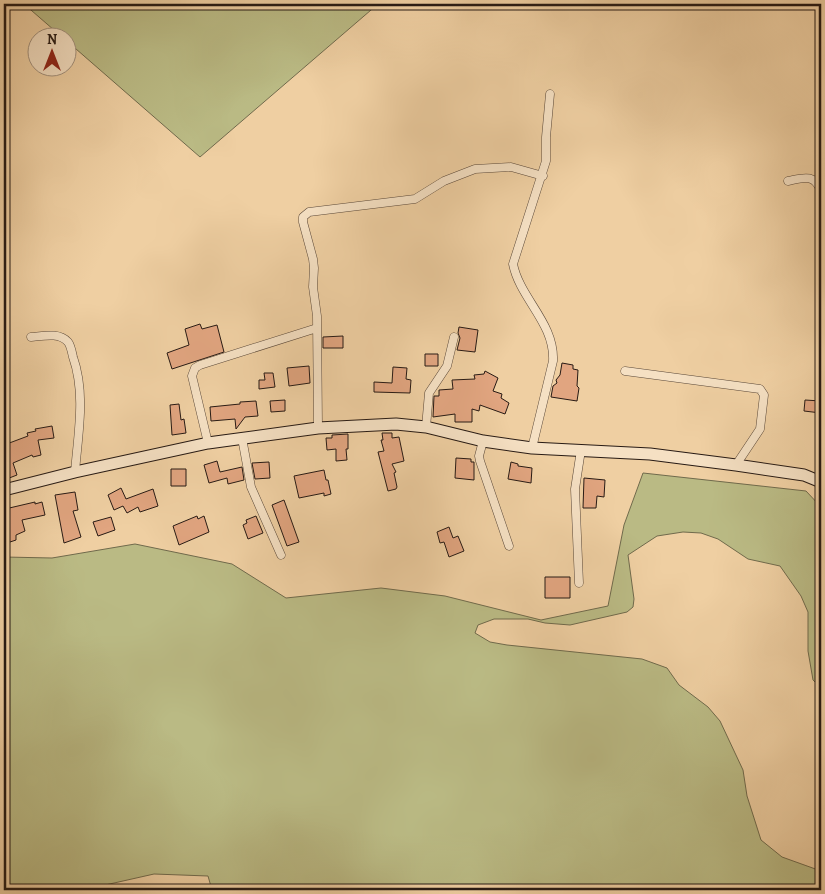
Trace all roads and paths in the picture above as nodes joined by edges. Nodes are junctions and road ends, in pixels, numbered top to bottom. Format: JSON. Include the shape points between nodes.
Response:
{"nodes":[{"id":1,"x":550,"y":94,"type":"dead end"},
{"id":2,"x":542,"y":176,"type":"junction"},
{"id":3,"x":788,"y":182,"type":"dead end"},
{"id":4,"x":821,"y":191,"type":"edge"},
{"id":5,"x":317,"y":328,"type":"junction"},
{"id":6,"x":31,"y":337,"type":"dead end"},
{"id":7,"x":454,"y":337,"type":"dead end"},
{"id":8,"x":625,"y":371,"type":"dead end"},
{"id":9,"x":426,"y":427,"type":"junction"},
{"id":10,"x":318,"y":428,"type":"junction"},
{"id":11,"x":242,"y":438,"type":"junction"},
{"id":12,"x":483,"y":441,"type":"junction"},
{"id":13,"x":208,"y":443,"type":"junction"},
{"id":14,"x":532,"y":448,"type":"junction"},
{"id":15,"x":581,"y":450,"type":"junction"},
{"id":16,"x":736,"y":465,"type":"junction"},
{"id":17,"x":75,"y":472,"type":"junction"},
{"id":18,"x":821,"y":482,"type":"edge"},
{"id":19,"x":4,"y":490,"type":"edge"},
{"id":20,"x":509,"y":546,"type":"dead end"},
{"id":21,"x":281,"y":556,"type":"dead end"},
{"id":22,"x":579,"y":583,"type":"dead end"}],
"edges":[{"from":1,"to":2,"type":"street","via":[[546,161]]},
{"from":2,"to":5,"type":"street","via":[[504,166],[475,169],[444,181],[415,199],[306,214],[303,222],[314,259]]},
{"from":2,"to":14,"type":"street","via":[[513,264],[518,279],[547,329],[554,352]]},
{"from":3,"to":4,"type":"street","via":[[807,178],[814,180]]},
{"from":5,"to":10,"type":"street"},
{"from":5,"to":13,"type":"street","via":[[195,368],[192,376]]},
{"from":6,"to":17,"type":"street","via":[[51,335],[68,343],[78,371],[81,396]]},
{"from":7,"to":9,"type":"street","via":[[447,366],[428,393]]},
{"from":8,"to":16,"type":"street","via":[[760,389],[764,395],[760,429]]},
{"from":9,"to":10,"type":"main road","via":[[396,424]]},
{"from":9,"to":12,"type":"main road"},
{"from":10,"to":11,"type":"main road"},
{"from":11,"to":13,"type":"main road"},
{"from":11,"to":21,"type":"street","via":[[251,487]]},
{"from":12,"to":14,"type":"main road"},
{"from":12,"to":20,"type":"street","via":[[480,461]]},
{"from":13,"to":17,"type":"main road"},
{"from":14,"to":15,"type":"main road"},
{"from":15,"to":16,"type":"main road","via":[[650,454]]},
{"from":15,"to":22,"type":"street","via":[[575,488]]},
{"from":16,"to":18,"type":"main road","via":[[804,475]]},
{"from":17,"to":19,"type":"main road"}]}
